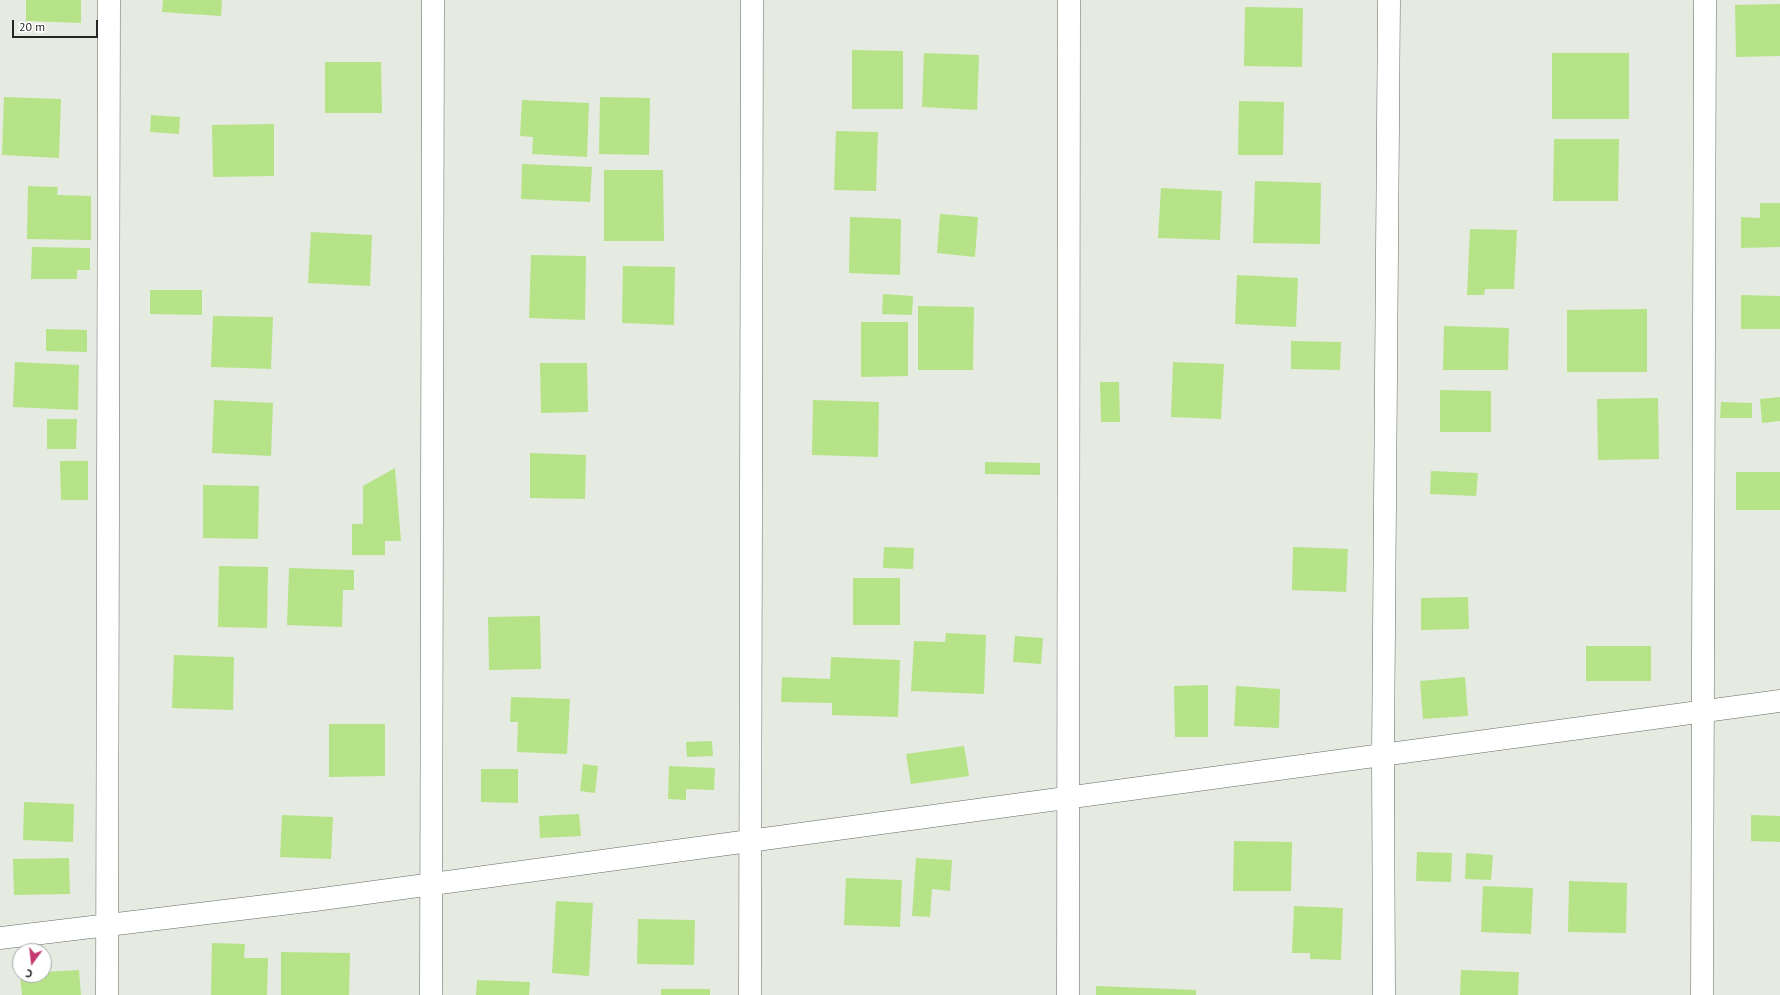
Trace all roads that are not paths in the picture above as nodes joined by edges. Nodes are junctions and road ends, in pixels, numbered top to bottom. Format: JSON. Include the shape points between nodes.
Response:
{"nodes":[{"id":1,"x":109,"y":0,"type":"edge"},
{"id":2,"x":433,"y":0,"type":"edge"},
{"id":3,"x":752,"y":0,"type":"edge"},
{"id":4,"x":1069,"y":0,"type":"edge"},
{"id":5,"x":1389,"y":0,"type":"edge"},
{"id":6,"x":1705,"y":0,"type":"edge"},
{"id":7,"x":1780,"y":701,"type":"edge"},
{"id":8,"x":1702,"y":711,"type":"junction"},
{"id":9,"x":1383,"y":755,"type":"junction"},
{"id":10,"x":1069,"y":797,"type":"junction"},
{"id":11,"x":749,"y":841,"type":"junction"},
{"id":12,"x":431,"y":884,"type":"junction"},
{"id":13,"x":107,"y":925,"type":"junction"},
{"id":14,"x":0,"y":938,"type":"edge"},
{"id":15,"x":107,"y":995,"type":"edge"},
{"id":16,"x":431,"y":995,"type":"edge"},
{"id":17,"x":750,"y":995,"type":"edge"},
{"id":18,"x":1068,"y":995,"type":"edge"},
{"id":19,"x":1384,"y":995,"type":"edge"},
{"id":20,"x":1702,"y":995,"type":"edge"}],
"edges":[{"from":1,"to":13,"type":"street"},
{"from":2,"to":12,"type":"street"},
{"from":3,"to":11,"type":"street"},
{"from":4,"to":10,"type":"street"},
{"from":5,"to":9,"type":"street"},
{"from":6,"to":8,"type":"street"},
{"from":7,"to":8,"type":"street"},
{"from":8,"to":9,"type":"street"},
{"from":8,"to":20,"type":"street"},
{"from":9,"to":10,"type":"street"},
{"from":9,"to":19,"type":"street"},
{"from":10,"to":11,"type":"street"},
{"from":10,"to":18,"type":"street"},
{"from":11,"to":12,"type":"street"},
{"from":11,"to":17,"type":"street"},
{"from":12,"to":13,"type":"street"},
{"from":12,"to":16,"type":"street"},
{"from":13,"to":14,"type":"street"},
{"from":13,"to":15,"type":"street"}]}
